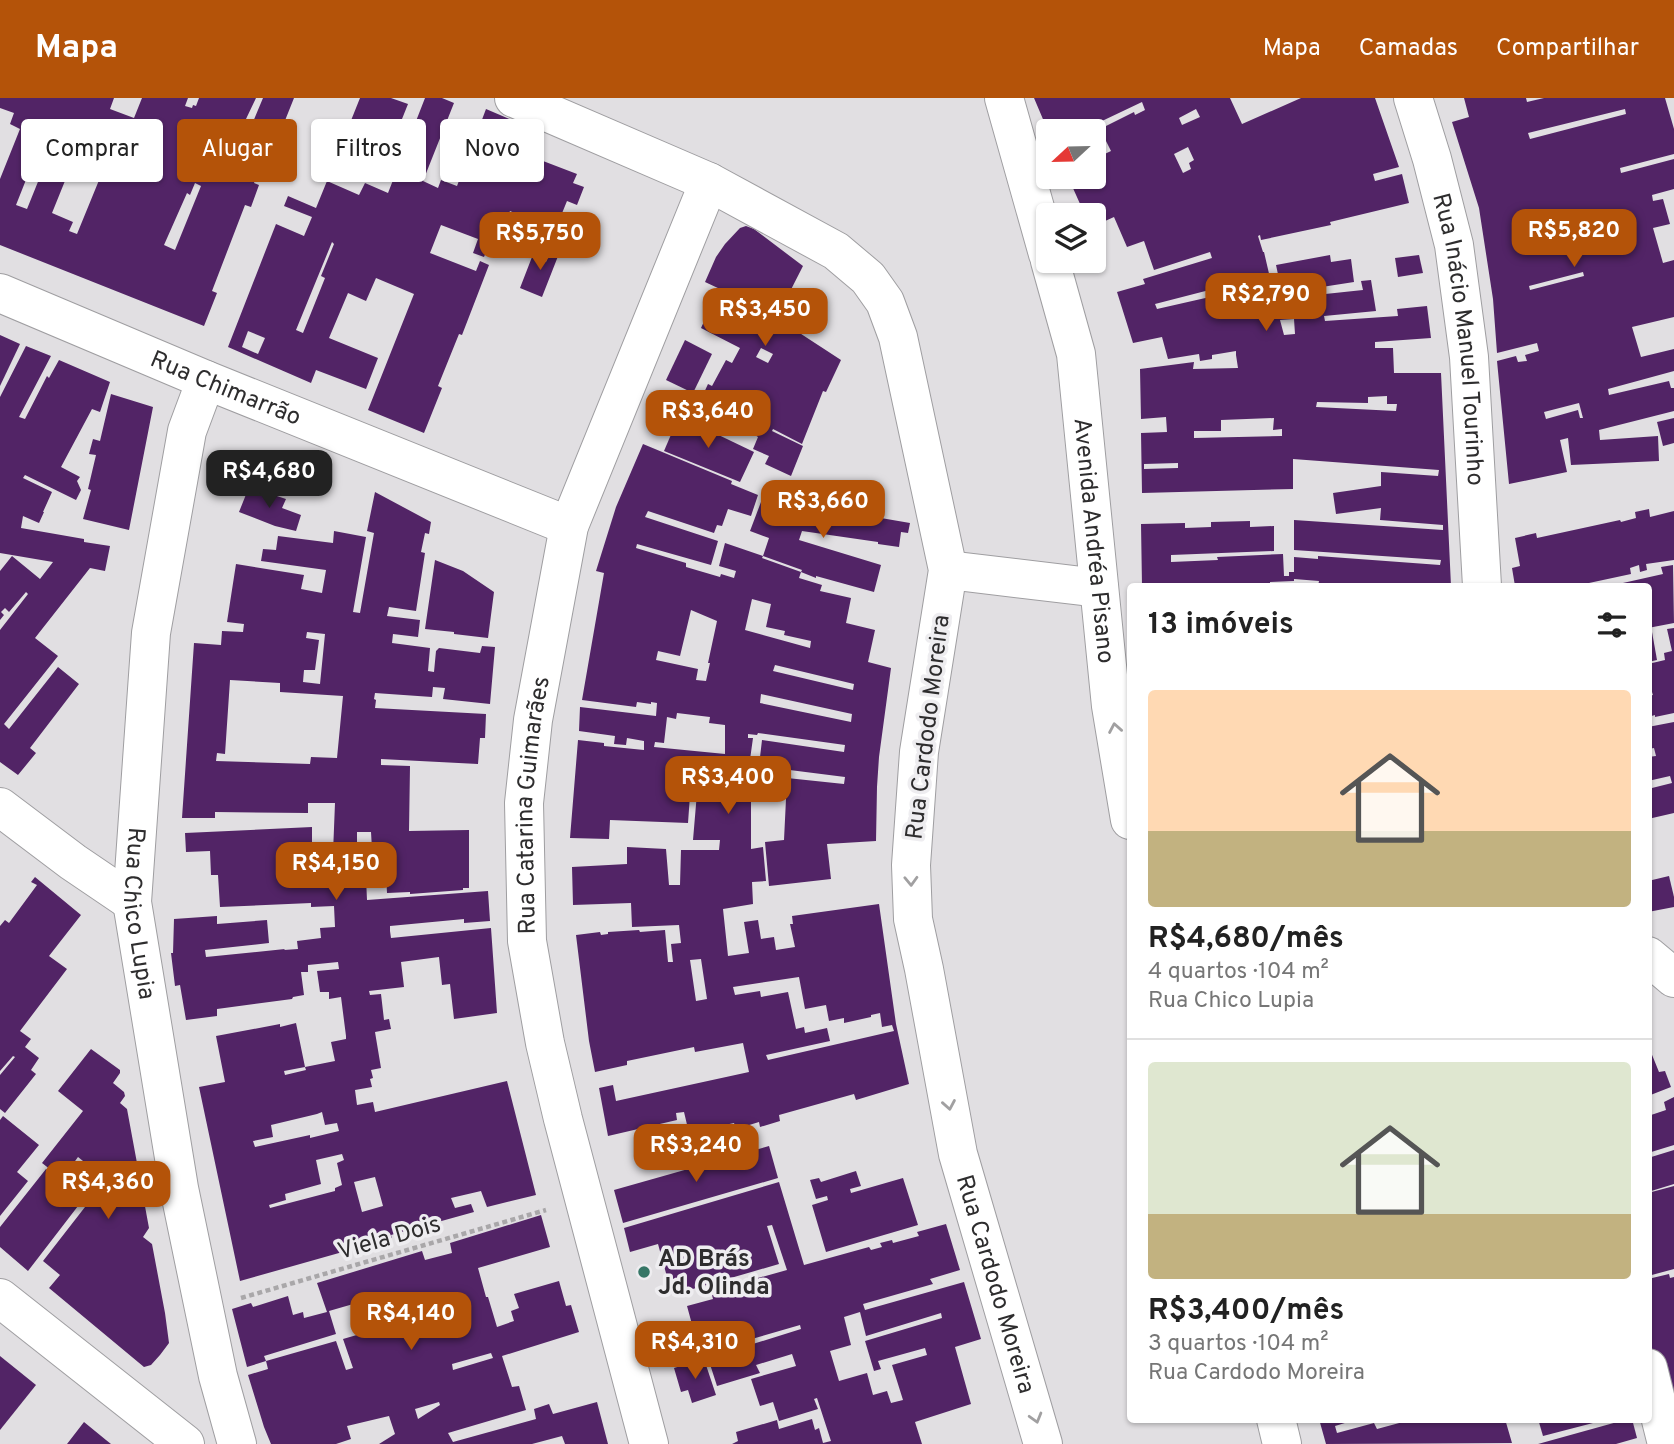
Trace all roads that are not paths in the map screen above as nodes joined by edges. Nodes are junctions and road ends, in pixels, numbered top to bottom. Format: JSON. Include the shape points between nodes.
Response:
{"nodes":[{"id":1,"x":514,"y":98,"type":"edge"},
{"id":2,"x":1004,"y":98,"type":"edge"},
{"id":3,"x":1413,"y":98,"type":"edge"},
{"id":4,"x":709,"y":182,"type":"junction"},
{"id":5,"x":1036,"y":211,"type":"edge"},
{"id":6,"x":1053,"y":273,"type":"edge"},
{"id":7,"x":0,"y":293,"type":"edge"},
{"id":8,"x":206,"y":380,"type":"junction"},
{"id":9,"x":569,"y":526,"type":"junction"},
{"id":10,"x":948,"y":570,"type":"junction"},
{"id":11,"x":1482,"y":583,"type":"edge"},
{"id":12,"x":1100,"y":588,"type":"junction"},
{"id":13,"x":1127,"y":802,"type":"edge"},
{"id":14,"x":0,"y":807,"type":"edge"},
{"id":15,"x":132,"y":902,"type":"junction"},
{"id":16,"x":1652,"y":959,"type":"edge"},
{"id":17,"x":1674,"y":978,"type":"edge"},
{"id":18,"x":0,"y":1298,"type":"edge"},
{"id":19,"x":1652,"y":1384,"type":"edge"},
{"id":20,"x":1277,"y":1423,"type":"edge"},
{"id":21,"x":185,"y":1444,"type":"edge"},
{"id":22,"x":237,"y":1444,"type":"edge"},
{"id":23,"x":649,"y":1444,"type":"edge"},
{"id":24,"x":1043,"y":1444,"type":"edge"},
{"id":25,"x":1282,"y":1444,"type":"edge"},
{"id":26,"x":1667,"y":1444,"type":"edge"}],
"edges":[{"from":1,"to":4,"type":"street","name":"Rua Cardodo Moreira"},
{"from":2,"to":5,"type":"street"},
{"from":3,"to":11,"type":"street","name":"Rua Inácio Manuel Tourinho","via":[[1454,245],[1469,357]]},
{"from":4,"to":9,"type":"street","name":"Rua Catarina Guimarães"},
{"from":4,"to":10,"type":"street","name":"Rua Cardodo Moreira","via":[[836,251],[868,278],[885,302],[898,337]]},
{"from":6,"to":12,"type":"street","name":"Avenida Andréa Pisano","via":[[1076,354]]},
{"from":7,"to":8,"type":"street","name":"Rua Chimarrão"},
{"from":8,"to":9,"type":"street","name":"Rua Chimarrão"},
{"from":8,"to":15,"type":"street","name":"Rua Chico Lupia","via":[[187,431],[151,634]]},
{"from":9,"to":23,"type":"street","name":"Rua Catarina Guimarães","via":[[533,720],[524,803],[527,941],[545,1043]]},
{"from":10,"to":12,"type":"street"},
{"from":10,"to":24,"type":"street","name":"Rua Cardodo Moreira","one_way":true,"via":[[919,752],[911,865],[913,919],[958,1154]]},
{"from":13,"to":12,"type":"street","name":"Avenida Andréa Pisano","one_way":true,"via":[[1111,706]]},
{"from":14,"to":15,"type":"street"},
{"from":15,"to":22,"type":"street","name":"Rua Chico Lupia","via":[[179,1188]]},
{"from":16,"to":17,"type":"street"},
{"from":18,"to":21,"type":"street"},
{"from":19,"to":26,"type":"street"},
{"from":20,"to":25,"type":"street"}]}
